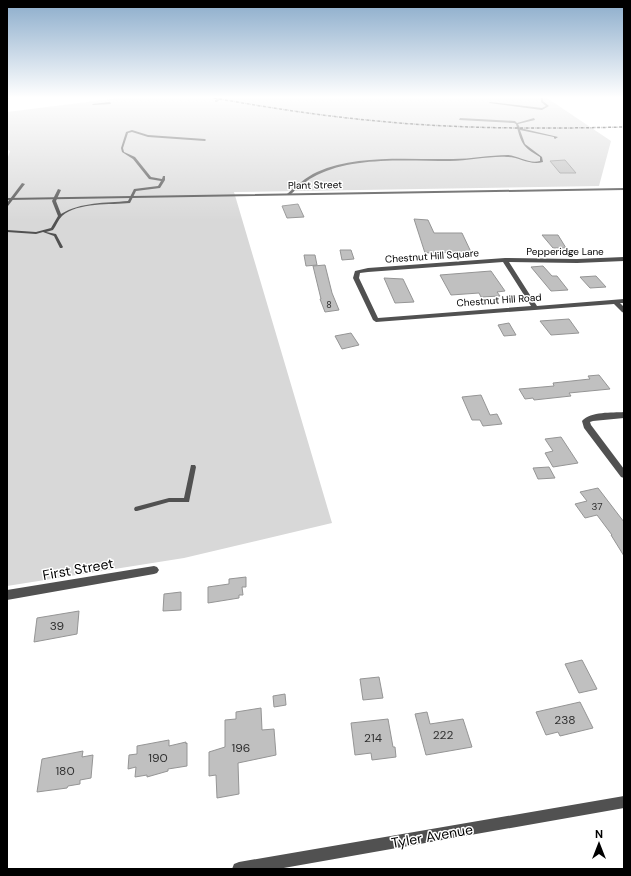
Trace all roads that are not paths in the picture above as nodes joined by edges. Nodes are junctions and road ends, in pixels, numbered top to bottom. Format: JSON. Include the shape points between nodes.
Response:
{"nodes":[{"id":1,"x":125,"y":139,"type":"edge"},
{"id":2,"x":191,"y":139,"type":"edge"},
{"id":3,"x":522,"y":139,"type":"edge"},
{"id":4,"x":205,"y":140,"type":"dead end"},
{"id":5,"x":22,"y":184,"type":"dead end"},
{"id":6,"x":624,"y":189,"type":"edge"},
{"id":7,"x":59,"y":190,"type":"dead end"},
{"id":8,"x":289,"y":194,"type":"junction"},
{"id":9,"x":132,"y":197,"type":"junction"},
{"id":10,"x":56,"y":198,"type":"junction"},
{"id":11,"x":9,"y":199,"type":"edge"},
{"id":12,"x":129,"y":202,"type":"junction"},
{"id":13,"x":7,"y":206,"type":"edge"},
{"id":14,"x":132,"y":206,"type":"dead end"},
{"id":15,"x":60,"y":216,"type":"junction"},
{"id":16,"x":7,"y":231,"type":"edge"},
{"id":17,"x":44,"y":232,"type":"junction"},
{"id":18,"x":61,"y":247,"type":"dead end"},
{"id":19,"x":624,"y":259,"type":"edge"},
{"id":20,"x":505,"y":260,"type":"junction"},
{"id":21,"x":616,"y":301,"type":"junction"},
{"id":22,"x":624,"y":301,"type":"edge"},
{"id":23,"x":535,"y":308,"type":"junction"},
{"id":24,"x":624,"y":311,"type":"edge"},
{"id":25,"x":376,"y":320,"type":"joint"},
{"id":26,"x":624,"y":414,"type":"edge"},
{"id":27,"x":193,"y":467,"type":"dead end"},
{"id":28,"x":624,"y":475,"type":"edge"},
{"id":29,"x":137,"y":508,"type":"dead end"},
{"id":30,"x":154,"y":570,"type":"dead end"},
{"id":31,"x":7,"y":595,"type":"edge"},
{"id":32,"x":624,"y":802,"type":"edge"},
{"id":33,"x":239,"y":869,"type":"edge"}],
"edges":[{"from":1,"to":9,"type":"lane","via":[[122,151],[134,158],[150,178],[164,178],[159,187],[135,190]]},
{"from":2,"to":4,"type":"lane"},
{"from":3,"to":8,"type":"lane","via":[[529,150],[541,158],[541,162],[508,156],[462,160],[386,160],[337,166],[318,173]]},
{"from":5,"to":11,"type":"lane"},
{"from":6,"to":8,"type":"street","name":"Plant Street"},
{"from":7,"to":10,"type":"lane"},
{"from":8,"to":9,"type":"street","name":"Plant Street"},
{"from":9,"to":10,"type":"street","name":"Plant Street"},
{"from":9,"to":12,"type":"lane"},
{"from":10,"to":11,"type":"street","name":"Plant Street"},
{"from":10,"to":15,"type":"lane","via":[[54,201]]},
{"from":11,"to":13,"type":"lane"},
{"from":12,"to":14,"type":"lane"},
{"from":12,"to":15,"type":"lane","via":[[86,206]]},
{"from":15,"to":17,"type":"lane","via":[[52,229]]},
{"from":16,"to":17,"type":"lane"},
{"from":17,"to":18,"type":"lane","via":[[55,235]]},
{"from":19,"to":20,"type":"street","name":"Pepperidge Lane"},
{"from":20,"to":23,"type":"street"},
{"from":20,"to":25,"type":"street","name":"Chestnut Hill Square","via":[[357,272],[356,278]]},
{"from":21,"to":22,"type":"street","name":"Chestnut Hill Road"},
{"from":21,"to":23,"type":"street","name":"Chestnut Hill Road"},
{"from":21,"to":24,"type":"street"},
{"from":23,"to":25,"type":"street","name":"Chestnut Hill Road"},
{"from":26,"to":28,"type":"street","via":[[586,421],[587,426]]},
{"from":27,"to":29,"type":"lane","via":[[187,500],[169,500]]},
{"from":30,"to":31,"type":"street","name":"First Street"},
{"from":32,"to":33,"type":"street","name":"Tyler Avenue"}]}
